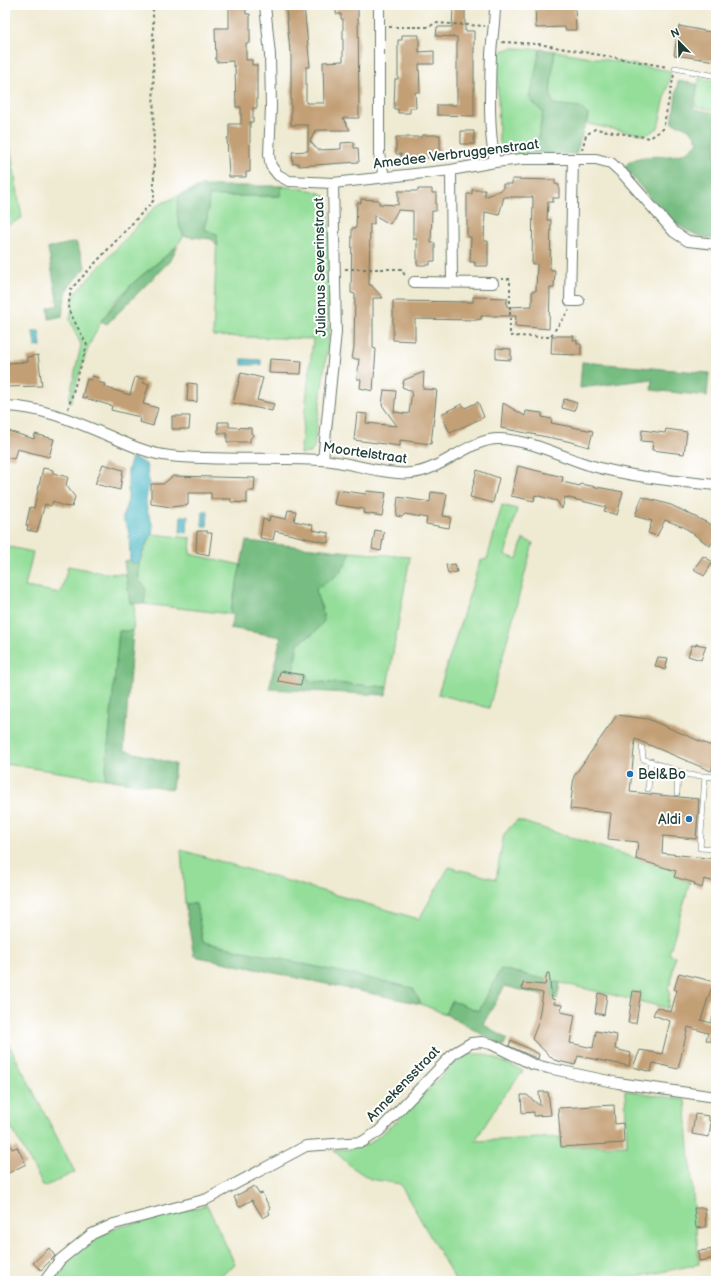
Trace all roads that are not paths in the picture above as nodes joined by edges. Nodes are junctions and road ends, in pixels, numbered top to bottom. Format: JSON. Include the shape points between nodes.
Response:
{"nodes":[{"id":1,"x":265,"y":5,"type":"edge"},
{"id":2,"x":496,"y":5,"type":"edge"},
{"id":3,"x":379,"y":8,"type":"dead end"},
{"id":4,"x":676,"y":68,"type":"road end"},
{"id":5,"x":716,"y":76,"type":"edge"},
{"id":6,"x":576,"y":159,"type":"junction"},
{"id":7,"x":495,"y":162,"type":"junction"},
{"id":8,"x":451,"y":170,"type":"junction"},
{"id":9,"x":384,"y":176,"type":"junction"},
{"id":10,"x":333,"y":183,"type":"junction"},
{"id":11,"x":716,"y":244,"type":"edge"},
{"id":12,"x":414,"y":282,"type":"road end"},
{"id":13,"x":452,"y":282,"type":"junction"},
{"id":14,"x":493,"y":283,"type":"road end"},
{"id":15,"x":573,"y":304,"type":"road end"},
{"id":16,"x":5,"y":406,"type":"edge"},
{"id":17,"x":322,"y":460,"type":"junction"},
{"id":18,"x":716,"y":485,"type":"edge"},
{"id":19,"x":642,"y":748,"type":"dead end"},
{"id":20,"x":651,"y":761,"type":"junction"},
{"id":21,"x":678,"y":771,"type":"junction"},
{"id":22,"x":705,"y":776,"type":"junction"},
{"id":23,"x":716,"y":777,"type":"edge"},
{"id":24,"x":648,"y":789,"type":"dead end"},
{"id":25,"x":677,"y":793,"type":"dead end"},
{"id":26,"x":716,"y":849,"type":"edge"},
{"id":27,"x":716,"y":1097,"type":"edge"},
{"id":28,"x":45,"y":1281,"type":"edge"}],
"edges":[{"from":1,"to":10,"type":"street","name":"Julianus Severinstraat","via":[[270,55],[269,145],[272,166],[278,175],[289,181]]},
{"from":2,"to":7,"type":"street","via":[[494,43],[491,52],[491,141]]},
{"from":3,"to":9,"type":"street","via":[[380,154]]},
{"from":4,"to":5,"type":"lane"},
{"from":6,"to":7,"type":"street","name":"Amedee Verbruggenstraat"},
{"from":6,"to":11,"type":"street","name":"Amedee Verbruggenstraat","via":[[596,159],[611,163],[674,232],[688,241]]},
{"from":6,"to":15,"type":"street"},
{"from":7,"to":8,"type":"street","name":"Amedee Verbruggenstraat"},
{"from":8,"to":9,"type":"street","name":"Amedee Verbruggenstraat"},
{"from":8,"to":13,"type":"street"},
{"from":9,"to":10,"type":"street","name":"Amedee Verbruggenstraat"},
{"from":10,"to":17,"type":"street","name":"Julianus Severinstraat","via":[[336,332]]},
{"from":12,"to":13,"type":"street"},
{"from":13,"to":14,"type":"street"},
{"from":16,"to":17,"type":"street","name":"Moortelstraat","via":[[22,406],[63,417],[156,454]]},
{"from":17,"to":18,"type":"street","name":"Moortelstraat","via":[[410,474],[433,468],[489,440],[500,439],[524,443],[589,465],[650,479]]},
{"from":19,"to":20,"type":"lane","via":[[643,759]]},
{"from":20,"to":21,"type":"lane"},
{"from":20,"to":24,"type":"lane"},
{"from":21,"to":22,"type":"lane"},
{"from":21,"to":25,"type":"lane"},
{"from":22,"to":23,"type":"lane"},
{"from":22,"to":26,"type":"lane","via":[[700,848]]},
{"from":27,"to":28,"type":"street","name":"Annekensstraat","via":[[548,1068],[532,1064],[491,1044],[470,1043],[454,1053],[379,1131],[362,1142],[306,1146],[207,1199],[114,1224],[92,1234],[60,1260]]}]}
